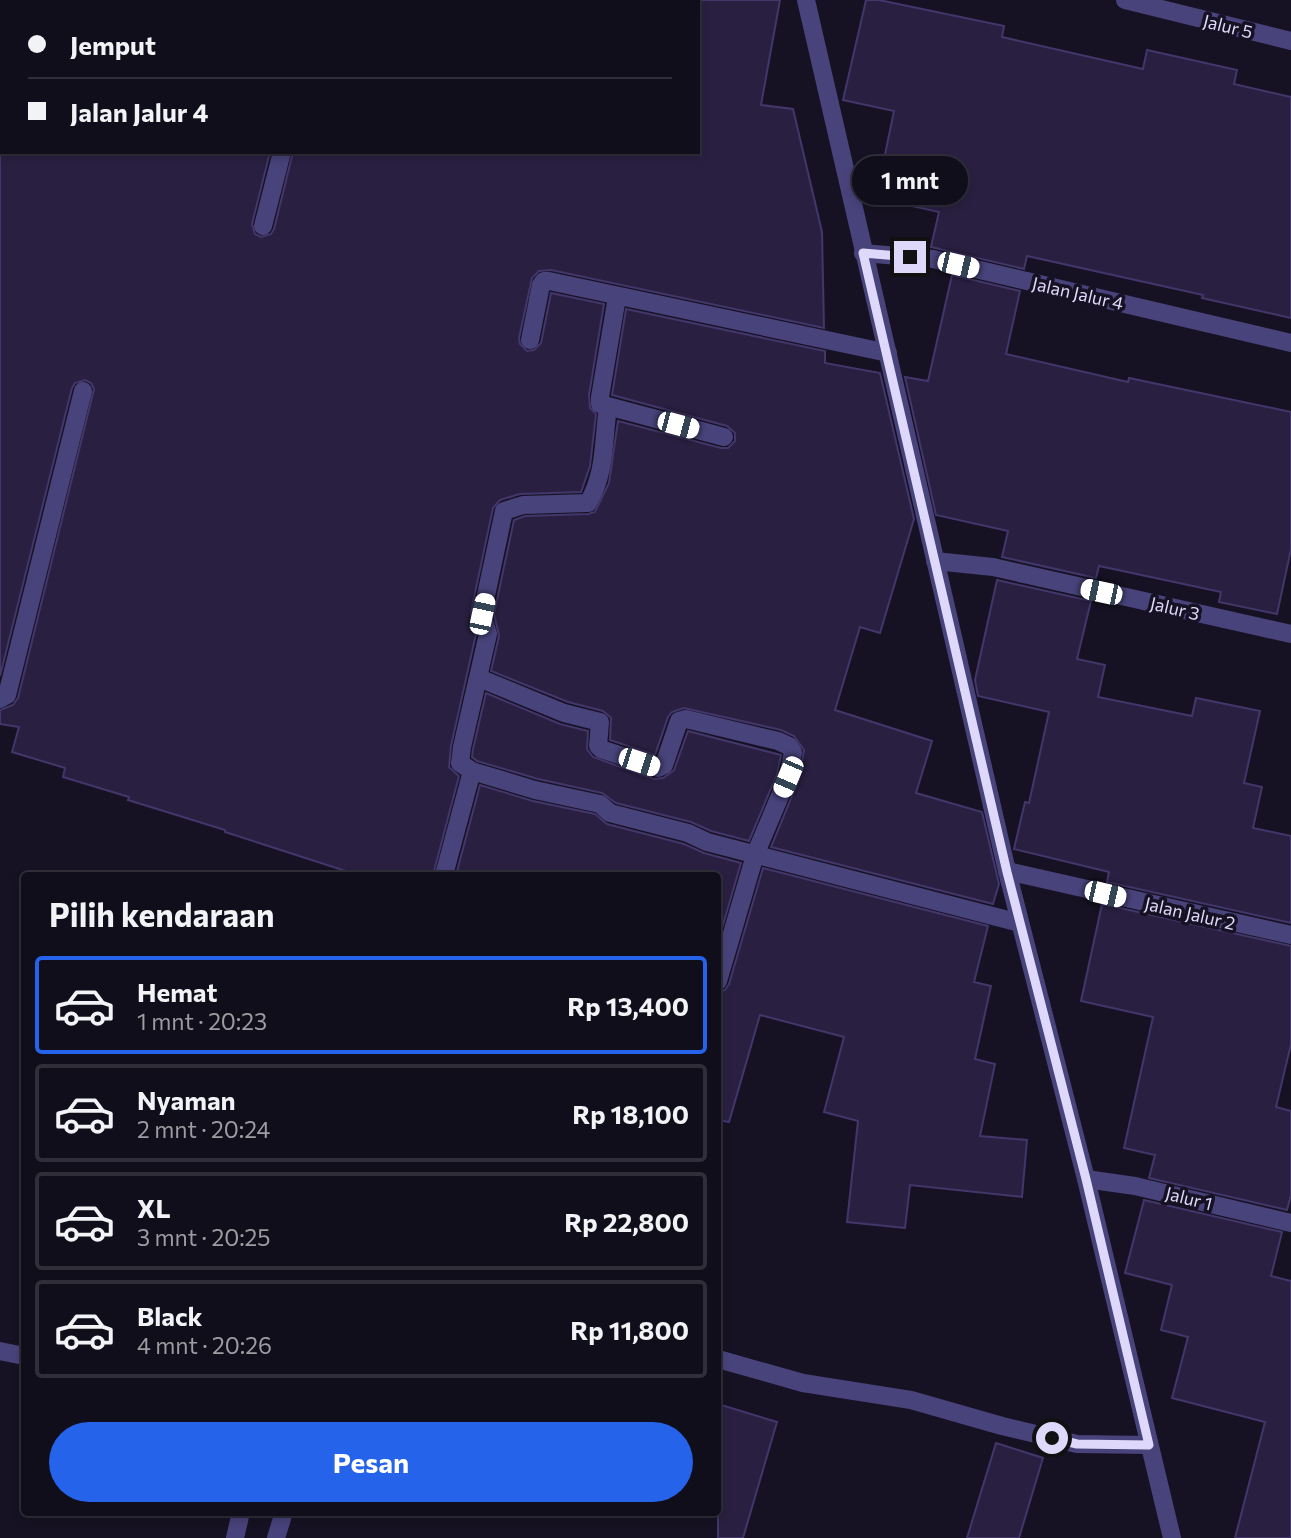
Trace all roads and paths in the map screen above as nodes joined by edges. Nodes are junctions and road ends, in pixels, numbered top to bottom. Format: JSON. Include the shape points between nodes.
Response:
{"nodes":[{"id":1,"x":806,"y":0,"type":"edge"},
{"id":2,"x":1125,"y":0,"type":"edge"},
{"id":3,"x":1291,"y":41,"type":"edge"},
{"id":4,"x":281,"y":154,"type":"edge"},
{"id":5,"x":263,"y":226,"type":"dead end"},
{"id":6,"x":863,"y":253,"type":"junction"},
{"id":7,"x":617,"y":297,"type":"junction"},
{"id":8,"x":530,"y":340,"type":"dead end"},
{"id":9,"x":1291,"y":343,"type":"edge"},
{"id":10,"x":888,"y":353,"type":"junction"},
{"id":11,"x":83,"y":391,"type":"dead end"},
{"id":12,"x":608,"y":407,"type":"junction"},
{"id":13,"x":724,"y":437,"type":"dead end"},
{"id":14,"x":935,"y":561,"type":"junction"},
{"id":15,"x":1291,"y":634,"type":"edge"},
{"id":16,"x":479,"y":678,"type":"junction"},
{"id":17,"x":0,"y":699,"type":"edge"},
{"id":18,"x":472,"y":771,"type":"junction"},
{"id":19,"x":755,"y":855,"type":"junction"},
{"id":20,"x":445,"y":872,"type":"edge"},
{"id":21,"x":1007,"y":872,"type":"junction"},
{"id":22,"x":1020,"y":923,"type":"junction"},
{"id":23,"x":1291,"y":936,"type":"edge"},
{"id":24,"x":721,"y":971,"type":"edge"},
{"id":25,"x":1086,"y":1179,"type":"junction"},
{"id":26,"x":1291,"y":1223,"type":"edge"},
{"id":27,"x":0,"y":1351,"type":"edge"},
{"id":28,"x":21,"y":1355,"type":"edge"},
{"id":29,"x":721,"y":1360,"type":"edge"},
{"id":30,"x":1149,"y":1445,"type":"junction"},
{"id":31,"x":241,"y":1516,"type":"edge"},
{"id":32,"x":283,"y":1516,"type":"edge"},
{"id":33,"x":235,"y":1538,"type":"edge"},
{"id":34,"x":276,"y":1538,"type":"edge"},
{"id":35,"x":1172,"y":1538,"type":"edge"}],
"edges":[{"from":1,"to":6,"type":"street"},
{"from":2,"to":3,"type":"street","name":"Jalur 5"},
{"from":4,"to":5,"type":"street"},
{"from":6,"to":9,"type":"street","name":"Jalan Jalur 4","via":[[933,259]]},
{"from":6,"to":10,"type":"street"},
{"from":7,"to":8,"type":"street","via":[[544,281]]},
{"from":7,"to":10,"type":"street"},
{"from":7,"to":12,"type":"street","via":[[600,397],[600,404]]},
{"from":10,"to":14,"type":"street"},
{"from":11,"to":17,"type":"street","via":[[7,695]]},
{"from":12,"to":13,"type":"street"},
{"from":12,"to":16,"type":"street","via":[[597,488],[588,503],[523,505],[505,511],[482,614],[488,634]]},
{"from":14,"to":15,"type":"street","name":"Jalur 3","via":[[993,567]]},
{"from":14,"to":21,"type":"street"},
{"from":16,"to":18,"type":"street","via":[[460,763]]},
{"from":16,"to":19,"type":"street","via":[[564,713],[600,722],[601,749],[657,768],[664,765],[679,721],[686,719],[789,746],[793,752],[788,777]]},
{"from":18,"to":19,"type":"street","via":[[600,804],[610,813]]},
{"from":18,"to":20,"type":"street"},
{"from":19,"to":22,"type":"street"},
{"from":19,"to":24,"type":"street"},
{"from":21,"to":22,"type":"street"},
{"from":21,"to":23,"type":"street","name":"Jalan Jalur 2"},
{"from":22,"to":25,"type":"street"},
{"from":25,"to":26,"type":"street","name":"Jalur 1","via":[[1135,1185]]},
{"from":25,"to":30,"type":"street"},
{"from":27,"to":28,"type":"street"},
{"from":29,"to":30,"type":"street","via":[[803,1383],[911,1400],[1077,1444]]},
{"from":30,"to":35,"type":"street"},
{"from":31,"to":33,"type":"street"},
{"from":32,"to":34,"type":"street"}]}
